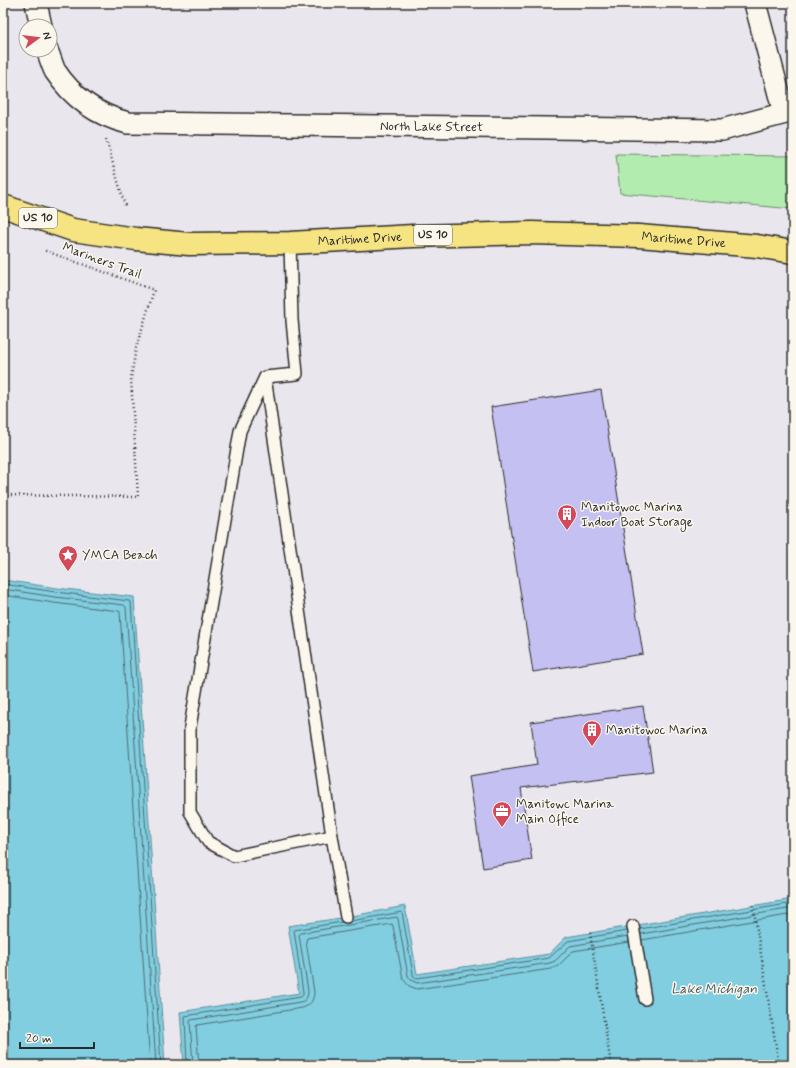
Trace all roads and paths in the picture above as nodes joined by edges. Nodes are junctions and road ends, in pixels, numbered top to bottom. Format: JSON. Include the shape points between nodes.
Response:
{"nodes":[{"id":1,"x":36,"y":3,"type":"edge"},
{"id":2,"x":754,"y":3,"type":"edge"},
{"id":3,"x":39,"y":18,"type":"edge"},
{"id":4,"x":50,"y":58,"type":"edge"},
{"id":5,"x":788,"y":112,"type":"edge"},
{"id":6,"x":104,"y":134,"type":"dead end"},
{"id":7,"x":3,"y":206,"type":"edge"},
{"id":8,"x":125,"y":206,"type":"dead end"},
{"id":9,"x":290,"y":243,"type":"junction"},
{"id":10,"x":43,"y":250,"type":"dead end"},
{"id":11,"x":793,"y":252,"type":"edge"},
{"id":12,"x":265,"y":377,"type":"junction"},
{"id":13,"x":3,"y":495,"type":"edge"},
{"id":14,"x":332,"y":836,"type":"junction"},
{"id":15,"x":753,"y":905,"type":"dead end"},
{"id":16,"x":346,"y":917,"type":"dead end"},
{"id":17,"x":633,"y":926,"type":"dead end"},
{"id":18,"x":590,"y":933,"type":"dead end"},
{"id":19,"x":645,"y":999,"type":"dead end"},
{"id":20,"x":611,"y":1065,"type":"edge"},
{"id":21,"x":779,"y":1065,"type":"edge"}],
"edges":[{"from":1,"to":3,"type":"street"},
{"from":2,"to":5,"type":"street"},
{"from":4,"to":5,"type":"street","name":"North Lake Street","via":[[69,89],[83,102],[113,119],[128,123],[722,130]]},
{"from":6,"to":8,"type":"path"},
{"from":7,"to":9,"type":"main road","name":"Maritime Drive","number":"US 10","via":[[73,230],[136,239],[190,244]]},
{"from":9,"to":11,"type":"main road","name":"Maritime Drive","number":"US 10","via":[[532,233],[639,236],[757,246]]},
{"from":9,"to":12,"type":"lane","via":[[292,320],[297,374]]},
{"from":10,"to":13,"type":"path","name":"Mariners Trail","via":[[154,290],[136,348],[131,378],[138,497]]},
{"from":12,"to":14,"type":"lane"},
{"from":12,"to":14,"type":"lane","via":[[240,431],[190,727],[190,812],[208,842],[234,856]]},
{"from":14,"to":16,"type":"lane"},
{"from":15,"to":21,"type":"path"},
{"from":17,"to":19,"type":"lane"},
{"from":18,"to":20,"type":"path"}]}
